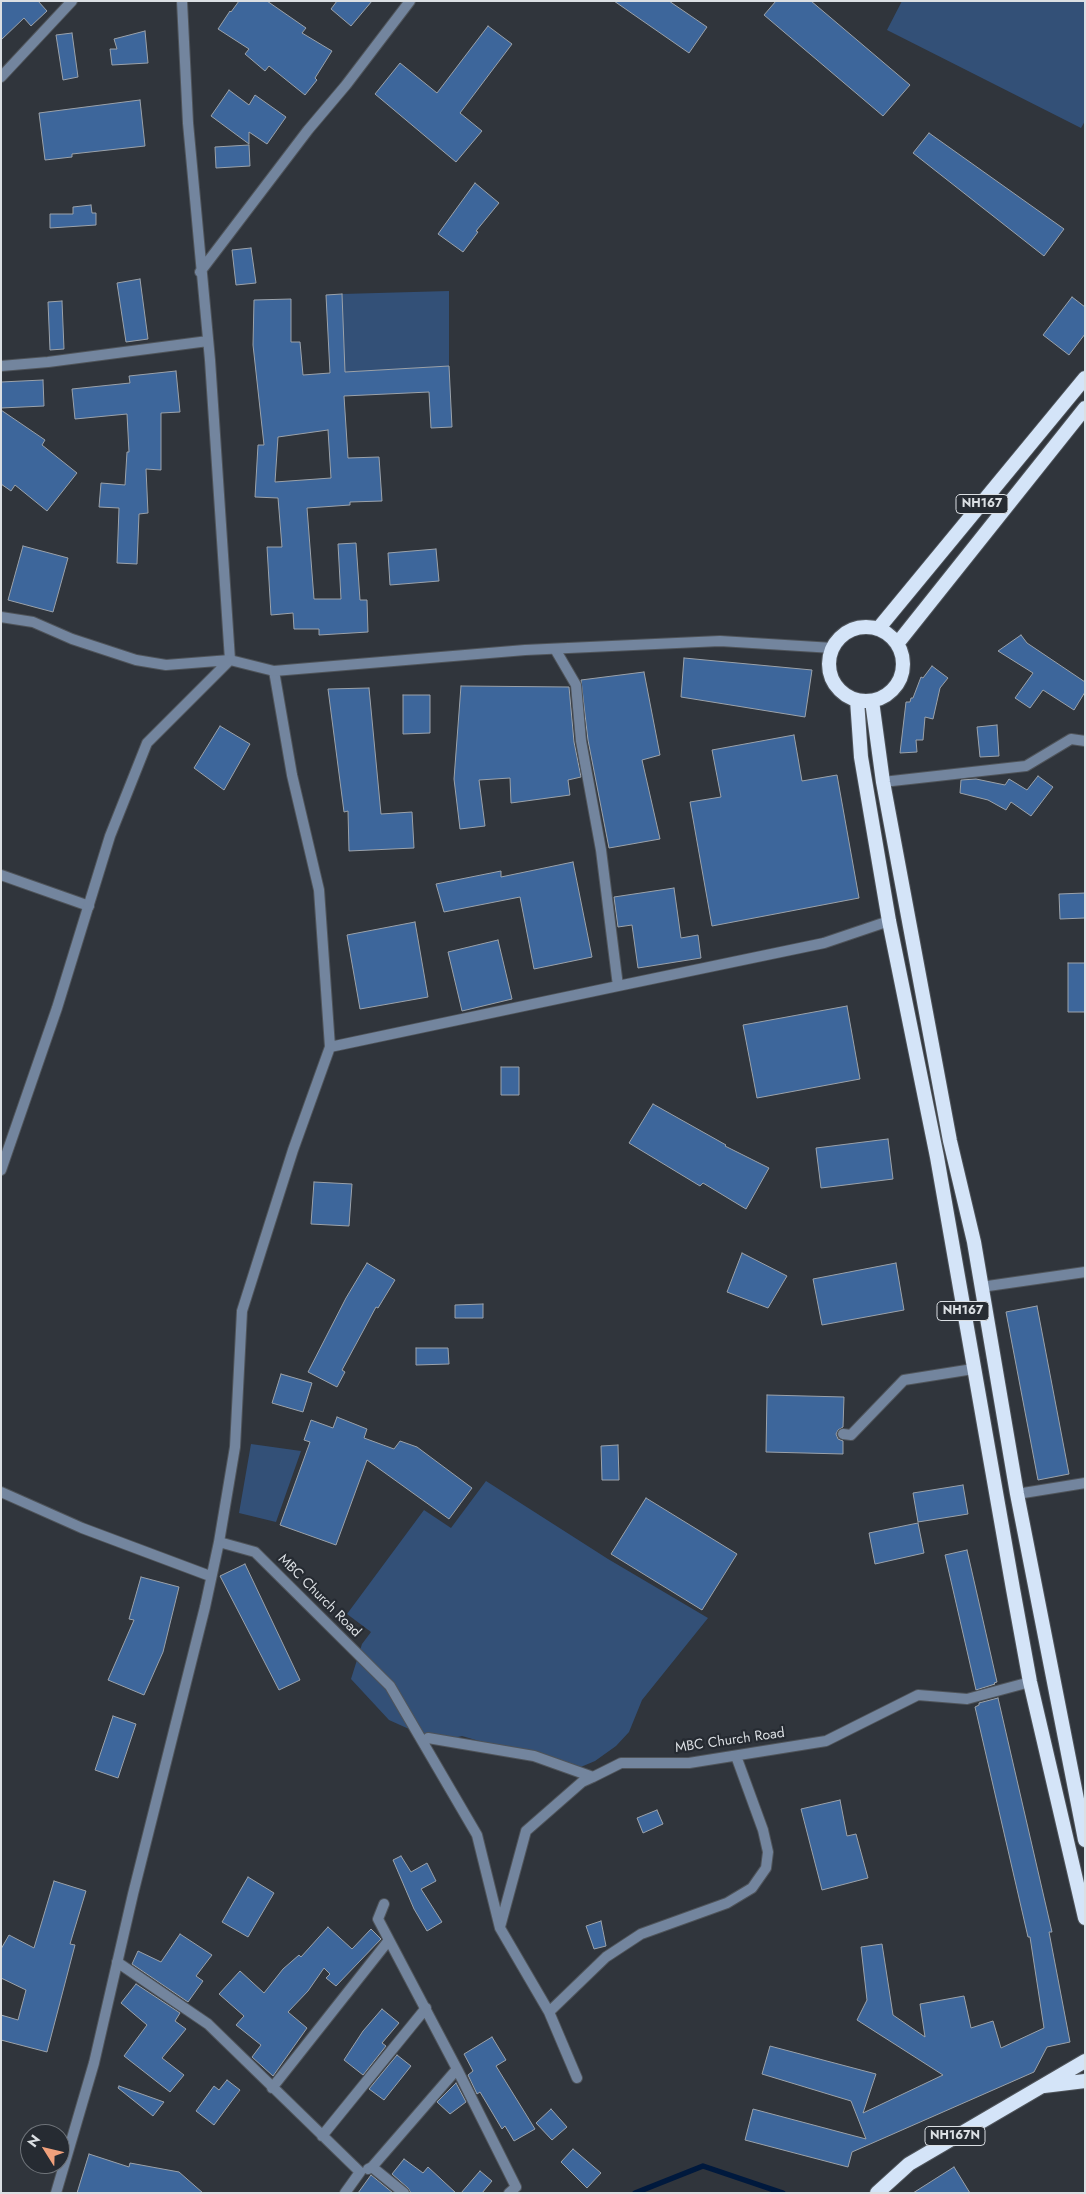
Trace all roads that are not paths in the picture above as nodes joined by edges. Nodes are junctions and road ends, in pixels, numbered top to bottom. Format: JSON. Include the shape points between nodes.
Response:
{"nodes":[{"id":1,"x":72,"y":1,"type":"edge"},
{"id":2,"x":182,"y":1,"type":"edge"},
{"id":3,"x":410,"y":1,"type":"edge"},
{"id":4,"x":1,"y":77,"type":"edge"},
{"id":5,"x":200,"y":272,"type":"junction"},
{"id":6,"x":208,"y":341,"type":"junction"},
{"id":7,"x":1,"y":366,"type":"edge"},
{"id":8,"x":1085,"y":378,"type":"edge"},
{"id":9,"x":1085,"y":408,"type":"edge"},
{"id":10,"x":1,"y":617,"type":"edge"},
{"id":11,"x":878,"y":629,"type":"junction"},
{"id":12,"x":897,"y":644,"type":"junction"},
{"id":13,"x":833,"y":648,"type":"junction"},
{"id":14,"x":555,"y":649,"type":"junction"},
{"id":15,"x":230,"y":660,"type":"junction"},
{"id":16,"x":274,"y":671,"type":"junction"},
{"id":17,"x":857,"y":700,"type":"junction"},
{"id":18,"x":872,"y":700,"type":"junction"},
{"id":19,"x":1085,"y":741,"type":"edge"},
{"id":20,"x":883,"y":782,"type":"junction"},
{"id":21,"x":1,"y":874,"type":"edge"},
{"id":22,"x":89,"y":906,"type":"junction"},
{"id":23,"x":889,"y":922,"type":"junction"},
{"id":24,"x":618,"y":986,"type":"junction"},
{"id":25,"x":330,"y":1047,"type":"junction"},
{"id":26,"x":1,"y":1170,"type":"edge"},
{"id":27,"x":1085,"y":1272,"type":"edge"},
{"id":28,"x":981,"y":1287,"type":"junction"},
{"id":29,"x":973,"y":1369,"type":"junction"},
{"id":30,"x":843,"y":1434,"type":"dead end"},
{"id":31,"x":1085,"y":1483,"type":"edge"},
{"id":32,"x":1,"y":1492,"type":"edge"},
{"id":33,"x":1018,"y":1494,"type":"junction"},
{"id":34,"x":219,"y":1542,"type":"junction"},
{"id":35,"x":210,"y":1576,"type":"junction"},
{"id":36,"x":1030,"y":1682,"type":"junction"},
{"id":37,"x":428,"y":1738,"type":"dead end"},
{"id":38,"x":736,"y":1756,"type":"junction"},
{"id":39,"x":593,"y":1777,"type":"junction"},
{"id":40,"x":1085,"y":1840,"type":"edge"},
{"id":41,"x":384,"y":1904,"type":"dead end"},
{"id":42,"x":1085,"y":1918,"type":"edge"},
{"id":43,"x":500,"y":1928,"type":"junction"},
{"id":44,"x":389,"y":1940,"type":"junction"},
{"id":45,"x":117,"y":1962,"type":"junction"},
{"id":46,"x":426,"y":2008,"type":"junction"},
{"id":47,"x":549,"y":2012,"type":"junction"},
{"id":48,"x":1085,"y":2061,"type":"edge"},
{"id":49,"x":457,"y":2069,"type":"junction"},
{"id":50,"x":577,"y":2078,"type":"dead end"},
{"id":51,"x":1085,"y":2081,"type":"edge"},
{"id":52,"x":1039,"y":2087,"type":"junction"},
{"id":53,"x":272,"y":2088,"type":"junction"},
{"id":54,"x":322,"y":2136,"type":"junction"},
{"id":55,"x":372,"y":2167,"type":"junction"},
{"id":56,"x":360,"y":2172,"type":"junction"},
{"id":57,"x":56,"y":2193,"type":"edge"},
{"id":58,"x":345,"y":2193,"type":"edge"},
{"id":59,"x":404,"y":2193,"type":"edge"},
{"id":60,"x":510,"y":2193,"type":"edge"},
{"id":61,"x":877,"y":2193,"type":"edge"}],
"edges":[{"from":1,"to":4,"type":"street"},
{"from":2,"to":5,"type":"street"},
{"from":3,"to":5,"type":"street"},
{"from":5,"to":6,"type":"street"},
{"from":6,"to":7,"type":"street"},
{"from":6,"to":15,"type":"street"},
{"from":8,"to":11,"type":"highway","number":"NH167"},
{"from":9,"to":12,"type":"highway","number":"NH167"},
{"from":10,"to":15,"type":"street","via":[[33,622],[136,660],[166,665]]},
{"from":11,"to":12,"type":"highway"},
{"from":11,"to":13,"type":"highway","via":[[852,630]]},
{"from":12,"to":18,"type":"highway","via":[[902,655],[899,679],[893,689]]},
{"from":13,"to":14,"type":"street","via":[[720,641]]},
{"from":13,"to":17,"type":"highway","via":[[829,658],[832,680],[838,689]]},
{"from":14,"to":16,"type":"street"},
{"from":14,"to":24,"type":"street","via":[[576,686],[581,741],[601,850]]},
{"from":15,"to":16,"type":"street"},
{"from":15,"to":22,"type":"street","via":[[147,744],[110,836]]},
{"from":16,"to":25,"type":"street","via":[[292,775],[319,890]]},
{"from":17,"to":18,"type":"highway"},
{"from":17,"to":23,"type":"highway","number":"NH167","via":[[865,782]]},
{"from":18,"to":20,"type":"highway","number":"NH167"},
{"from":19,"to":20,"type":"street","via":[[1070,739],[1026,766]]},
{"from":20,"to":28,"type":"highway","number":"NH167","via":[[950,1141]]},
{"from":21,"to":22,"type":"street"},
{"from":22,"to":26,"type":"street"},
{"from":23,"to":24,"type":"street","via":[[824,943]]},
{"from":23,"to":29,"type":"highway","number":"NH167","via":[[937,1157]]},
{"from":24,"to":25,"type":"street"},
{"from":25,"to":34,"type":"street","via":[[293,1150],[242,1311],[235,1447]]},
{"from":27,"to":28,"type":"street"},
{"from":28,"to":33,"type":"highway","number":"NH167"},
{"from":29,"to":30,"type":"street","via":[[904,1380],[851,1435]]},
{"from":29,"to":36,"type":"highway","number":"NH167"},
{"from":31,"to":33,"type":"street"},
{"from":32,"to":35,"type":"street","via":[[82,1528]]},
{"from":33,"to":40,"type":"highway","number":"NH167"},
{"from":34,"to":35,"type":"street"},
{"from":34,"to":43,"type":"street","name":"MBC Church Road","via":[[255,1552],[390,1686],[477,1835]]},
{"from":35,"to":45,"type":"street"},
{"from":36,"to":38,"type":"street","name":"MBC Church Road","via":[[967,1699],[918,1695],[826,1740]]},
{"from":36,"to":42,"type":"highway","number":"NH167"},
{"from":37,"to":39,"type":"street","via":[[534,1756]]},
{"from":38,"to":39,"type":"street","name":"MBC Church Road","via":[[689,1763],[622,1763]]},
{"from":38,"to":47,"type":"street","via":[[768,1852],[766,1868],[752,1888],[727,1902],[641,1934],[606,1958]]},
{"from":39,"to":43,"type":"street","name":"MBC Church Road","via":[[582,1782],[526,1831]]},
{"from":41,"to":44,"type":"street","via":[[378,1919]]},
{"from":43,"to":47,"type":"street","name":"MBC Church Road"},
{"from":44,"to":46,"type":"street"},
{"from":44,"to":53,"type":"street"},
{"from":45,"to":53,"type":"street","via":[[208,2024]]},
{"from":45,"to":57,"type":"street","via":[[94,2063]]},
{"from":46,"to":49,"type":"street"},
{"from":46,"to":54,"type":"street"},
{"from":47,"to":50,"type":"street","name":"MBC Church Road"},
{"from":48,"to":52,"type":"highway","number":"NH167N"},
{"from":49,"to":55,"type":"street"},
{"from":49,"to":60,"type":"street","via":[[516,2187]]},
{"from":51,"to":52,"type":"highway","number":"NH167N"},
{"from":52,"to":61,"type":"highway","number":"NH167N","via":[[909,2164]]},
{"from":53,"to":54,"type":"street"},
{"from":54,"to":56,"type":"street"},
{"from":55,"to":56,"type":"street"},
{"from":55,"to":59,"type":"street"},
{"from":56,"to":58,"type":"street"}]}
